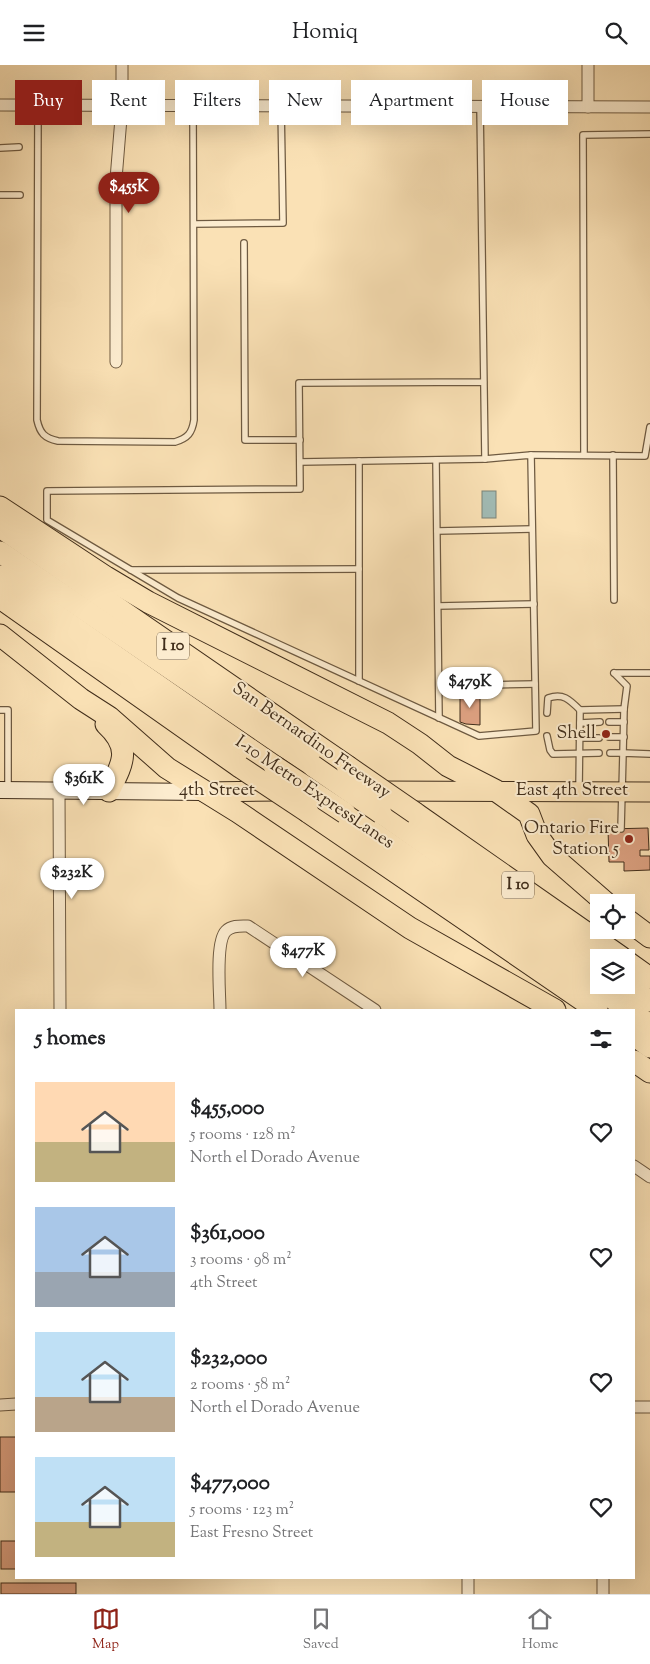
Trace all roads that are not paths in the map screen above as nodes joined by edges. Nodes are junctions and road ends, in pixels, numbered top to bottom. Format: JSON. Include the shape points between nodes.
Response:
{"nodes":[{"id":1,"x":122,"y":65,"type":"edge"},
{"id":2,"x":588,"y":65,"type":"edge"},
{"id":3,"x":122,"y":80,"type":"edge"},
{"id":4,"x":0,"y":105,"type":"edge"},
{"id":5,"x":15,"y":105,"type":"edge"},
{"id":6,"x":341,"y":106,"type":"edge"},
{"id":7,"x":480,"y":106,"type":"junction"},
{"id":8,"x":588,"y":107,"type":"junction"},
{"id":9,"x":650,"y":107,"type":"edge"},
{"id":10,"x":38,"y":125,"type":"edge"},
{"id":11,"x":120,"y":125,"type":"edge"},
{"id":12,"x":193,"y":125,"type":"edge"},
{"id":13,"x":280,"y":125,"type":"edge"},
{"id":14,"x":650,"y":134,"type":"edge"},
{"id":15,"x":0,"y":147,"type":"edge"},
{"id":16,"x":19,"y":147,"type":"dead end"},
{"id":17,"x":0,"y":195,"type":"edge"},
{"id":18,"x":20,"y":195,"type":"dead end"},
{"id":19,"x":194,"y":224,"type":"junction"},
{"id":20,"x":244,"y":243,"type":"dead end"},
{"id":21,"x":116,"y":362,"type":"dead end"},
{"id":22,"x":484,"y":382,"type":"junction"},
{"id":23,"x":650,"y":427,"type":"edge"},
{"id":24,"x":300,"y":440,"type":"junction"},
{"id":25,"x":531,"y":455,"type":"junction"},
{"id":26,"x":584,"y":455,"type":"junction"},
{"id":27,"x":613,"y":455,"type":"junction"},
{"id":28,"x":485,"y":459,"type":"junction"},
{"id":29,"x":436,"y":460,"type":"junction"},
{"id":30,"x":359,"y":461,"type":"junction"},
{"id":31,"x":300,"y":462,"type":"junction"},
{"id":32,"x":0,"y":507,"type":"edge"},
{"id":33,"x":0,"y":527,"type":"edge"},
{"id":34,"x":532,"y":529,"type":"junction"},
{"id":35,"x":437,"y":531,"type":"junction"},
{"id":36,"x":0,"y":552,"type":"edge"},
{"id":37,"x":359,"y":569,"type":"junction"},
{"id":38,"x":131,"y":570,"type":"junction"},
{"id":39,"x":0,"y":576,"type":"edge"},
{"id":40,"x":0,"y":598,"type":"edge"},
{"id":41,"x":614,"y":600,"type":"dead end"},
{"id":42,"x":534,"y":604,"type":"junction"},
{"id":43,"x":438,"y":606,"type":"junction"},
{"id":44,"x":0,"y":635,"type":"edge"},
{"id":45,"x":650,"y":673,"type":"edge"},
{"id":46,"x":359,"y":681,"type":"junction"},
{"id":47,"x":535,"y":684,"type":"junction"},
{"id":48,"x":438,"y":686,"type":"junction"},
{"id":49,"x":81,"y":699,"type":"junction"},
{"id":50,"x":624,"y":709,"type":"junction"},
{"id":51,"x":0,"y":710,"type":"edge"},
{"id":52,"x":580,"y":710,"type":"junction"},
{"id":53,"x":547,"y":713,"type":"dead end"},
{"id":54,"x":439,"y":717,"type":"junction"},
{"id":55,"x":600,"y":722,"type":"dead end"},
{"id":56,"x":609,"y":722,"type":"dead end"},
{"id":57,"x":624,"y":722,"type":"junction"},
{"id":58,"x":580,"y":723,"type":"junction"},
{"id":59,"x":547,"y":735,"type":"dead end"},
{"id":60,"x":609,"y":737,"type":"dead end"},
{"id":61,"x":624,"y":737,"type":"junction"},
{"id":62,"x":579,"y":738,"type":"junction"},
{"id":63,"x":599,"y":738,"type":"dead end"},
{"id":64,"x":579,"y":753,"type":"junction"},
{"id":65,"x":599,"y":753,"type":"dead end"},
{"id":66,"x":610,"y":753,"type":"dead end"},
{"id":67,"x":623,"y":753,"type":"junction"},
{"id":68,"x":650,"y":754,"type":"edge"},
{"id":69,"x":4,"y":790,"type":"edge"},
{"id":70,"x":59,"y":790,"type":"junction"},
{"id":71,"x":109,"y":791,"type":"junction"},
{"id":72,"x":495,"y":791,"type":"junction"},
{"id":73,"x":579,"y":791,"type":"junction"},
{"id":74,"x":622,"y":791,"type":"junction"},
{"id":75,"x":204,"y":792,"type":"junction"},
{"id":76,"x":650,"y":792,"type":"edge"},
{"id":77,"x":621,"y":829,"type":"dead end"},
{"id":78,"x":596,"y":894,"type":"edge"},
{"id":79,"x":635,"y":926,"type":"edge"},
{"id":80,"x":650,"y":937,"type":"edge"},
{"id":81,"x":610,"y":949,"type":"edge"},
{"id":82,"x":590,"y":960,"type":"edge"},
{"id":83,"x":635,"y":967,"type":"edge"},
{"id":84,"x":650,"y":978,"type":"edge"},
{"id":85,"x":635,"y":991,"type":"edge"},
{"id":86,"x":650,"y":1001,"type":"edge"},
{"id":87,"x":60,"y":1009,"type":"edge"},
{"id":88,"x":220,"y":1009,"type":"edge"},
{"id":89,"x":373,"y":1009,"type":"edge"},
{"id":90,"x":552,"y":1009,"type":"edge"},
{"id":91,"x":596,"y":1009,"type":"edge"},
{"id":92,"x":628,"y":1009,"type":"edge"},
{"id":93,"x":635,"y":1014,"type":"edge"},
{"id":94,"x":650,"y":1025,"type":"edge"},
{"id":95,"x":635,"y":1036,"type":"edge"},
{"id":96,"x":650,"y":1047,"type":"edge"},
{"id":97,"x":635,"y":1062,"type":"edge"},
{"id":98,"x":650,"y":1072,"type":"edge"},
{"id":99,"x":635,"y":1167,"type":"edge"},
{"id":100,"x":650,"y":1177,"type":"edge"},
{"id":101,"x":0,"y":1405,"type":"edge"},
{"id":102,"x":15,"y":1405,"type":"edge"},
{"id":103,"x":635,"y":1407,"type":"edge"},
{"id":104,"x":650,"y":1407,"type":"edge"},
{"id":105,"x":468,"y":1579,"type":"edge"},
{"id":106,"x":603,"y":1579,"type":"edge"},
{"id":107,"x":468,"y":1594,"type":"edge"},
{"id":108,"x":603,"y":1594,"type":"edge"}],
"edges":[{"from":1,"to":3,"type":"street"},
{"from":2,"to":8,"type":"street"},
{"from":4,"to":5,"type":"street"},
{"from":6,"to":7,"type":"street"},
{"from":7,"to":8,"type":"street"},
{"from":7,"to":22,"type":"lane"},
{"from":8,"to":9,"type":"street"},
{"from":10,"to":19,"type":"lane","via":[[37,420],[39,430],[46,438],[58,441],[175,442],[186,438],[192,430]]},
{"from":11,"to":21,"type":"street","via":[[116,179]]},
{"from":12,"to":19,"type":"lane"},
{"from":13,"to":19,"type":"lane","via":[[283,223]]},
{"from":14,"to":26,"type":"lane","via":[[583,135]]},
{"from":15,"to":16,"type":"lane"},
{"from":17,"to":18,"type":"lane"},
{"from":20,"to":24,"type":"lane","via":[[245,440]]},
{"from":22,"to":24,"type":"lane","via":[[299,383]]},
{"from":22,"to":28,"type":"lane"},
{"from":23,"to":27,"type":"lane","via":[[645,456]]},
{"from":24,"to":31,"type":"lane"},
{"from":25,"to":26,"type":"lane"},
{"from":25,"to":28,"type":"lane"},
{"from":25,"to":34,"type":"lane"},
{"from":26,"to":27,"type":"lane"},
{"from":27,"to":41,"type":"lane"},
{"from":28,"to":29,"type":"lane"},
{"from":29,"to":30,"type":"lane"},
{"from":29,"to":35,"type":"lane"},
{"from":30,"to":31,"type":"lane"},
{"from":30,"to":37,"type":"lane"},
{"from":31,"to":38,"type":"lane","via":[[300,489],[47,491],[47,520]]},
{"from":32,"to":72,"type":"highway","via":[[148,602],[388,723],[448,766]]},
{"from":33,"to":81,"type":"highway","name":"San Bernardino Freeway","number":"I 10","bridge":true},
{"from":34,"to":35,"type":"lane"},
{"from":34,"to":42,"type":"lane"},
{"from":35,"to":43,"type":"lane"},
{"from":36,"to":82,"type":"highway","name":"I-10 Metro ExpressLanes","bridge":true},
{"from":37,"to":38,"type":"lane"},
{"from":37,"to":46,"type":"lane"},
{"from":38,"to":46,"type":"lane","via":[[178,598]]},
{"from":39,"to":92,"type":"highway","name":"I-10 Metro ExpressLanes","bridge":true},
{"from":40,"to":91,"type":"highway","bridge":true,"via":[[240,767]]},
{"from":42,"to":43,"type":"lane"},
{"from":42,"to":47,"type":"lane"},
{"from":43,"to":48,"type":"lane"},
{"from":44,"to":49,"type":"highway"},
{"from":45,"to":50,"type":"lane","via":[[614,673],[627,685]]},
{"from":46,"to":54,"type":"lane"},
{"from":47,"to":48,"type":"lane"},
{"from":47,"to":54,"type":"lane","via":[[536,731],[479,736]]},
{"from":48,"to":54,"type":"lane"},
{"from":49,"to":71,"type":"highway","via":[[121,742],[123,765]]},
{"from":49,"to":75,"type":"highway","via":[[109,717],[167,769]]},
{"from":50,"to":52,"type":"lane"},
{"from":50,"to":57,"type":"lane"},
{"from":51,"to":69,"type":"lane","via":[[8,710]]},
{"from":52,"to":53,"type":"lane","via":[[568,698],[557,695],[548,698]]},
{"from":52,"to":58,"type":"lane"},
{"from":55,"to":58,"type":"lane"},
{"from":56,"to":57,"type":"lane"},
{"from":57,"to":61,"type":"lane"},
{"from":58,"to":62,"type":"lane"},
{"from":59,"to":64,"type":"lane","via":[[553,754]]},
{"from":60,"to":61,"type":"lane"},
{"from":61,"to":67,"type":"lane"},
{"from":62,"to":63,"type":"lane"},
{"from":62,"to":64,"type":"lane"},
{"from":64,"to":65,"type":"lane"},
{"from":64,"to":73,"type":"lane"},
{"from":66,"to":67,"type":"lane"},
{"from":67,"to":68,"type":"lane"},
{"from":67,"to":74,"type":"lane"},
{"from":69,"to":70,"type":"main road","name":"4th Street"},
{"from":70,"to":71,"type":"main road","name":"4th Street"},
{"from":70,"to":87,"type":"street"},
{"from":71,"to":75,"type":"main road","name":"4th Street"},
{"from":72,"to":73,"type":"main road","name":"East 4th Street"},
{"from":72,"to":75,"type":"main road","name":"4th Street"},
{"from":72,"to":78,"type":"highway","via":[[529,814],[536,835],[552,855]]},
{"from":73,"to":74,"type":"main road","name":"East 4th Street"},
{"from":74,"to":76,"type":"main road","name":"East 4th Street"},
{"from":74,"to":77,"type":"lane"},
{"from":75,"to":90,"type":"highway","via":[[410,928]]},
{"from":79,"to":80,"type":"highway"},
{"from":83,"to":84,"type":"highway"},
{"from":85,"to":86,"type":"highway"},
{"from":88,"to":89,"type":"street","via":[[220,941],[226,931],[236,925],[248,926]]},
{"from":93,"to":94,"type":"highway"},
{"from":95,"to":96,"type":"highway"},
{"from":97,"to":98,"type":"highway"},
{"from":99,"to":100,"type":"street"},
{"from":101,"to":102,"type":"street"},
{"from":103,"to":104,"type":"street"},
{"from":105,"to":107,"type":"street"},
{"from":106,"to":108,"type":"street"}]}
